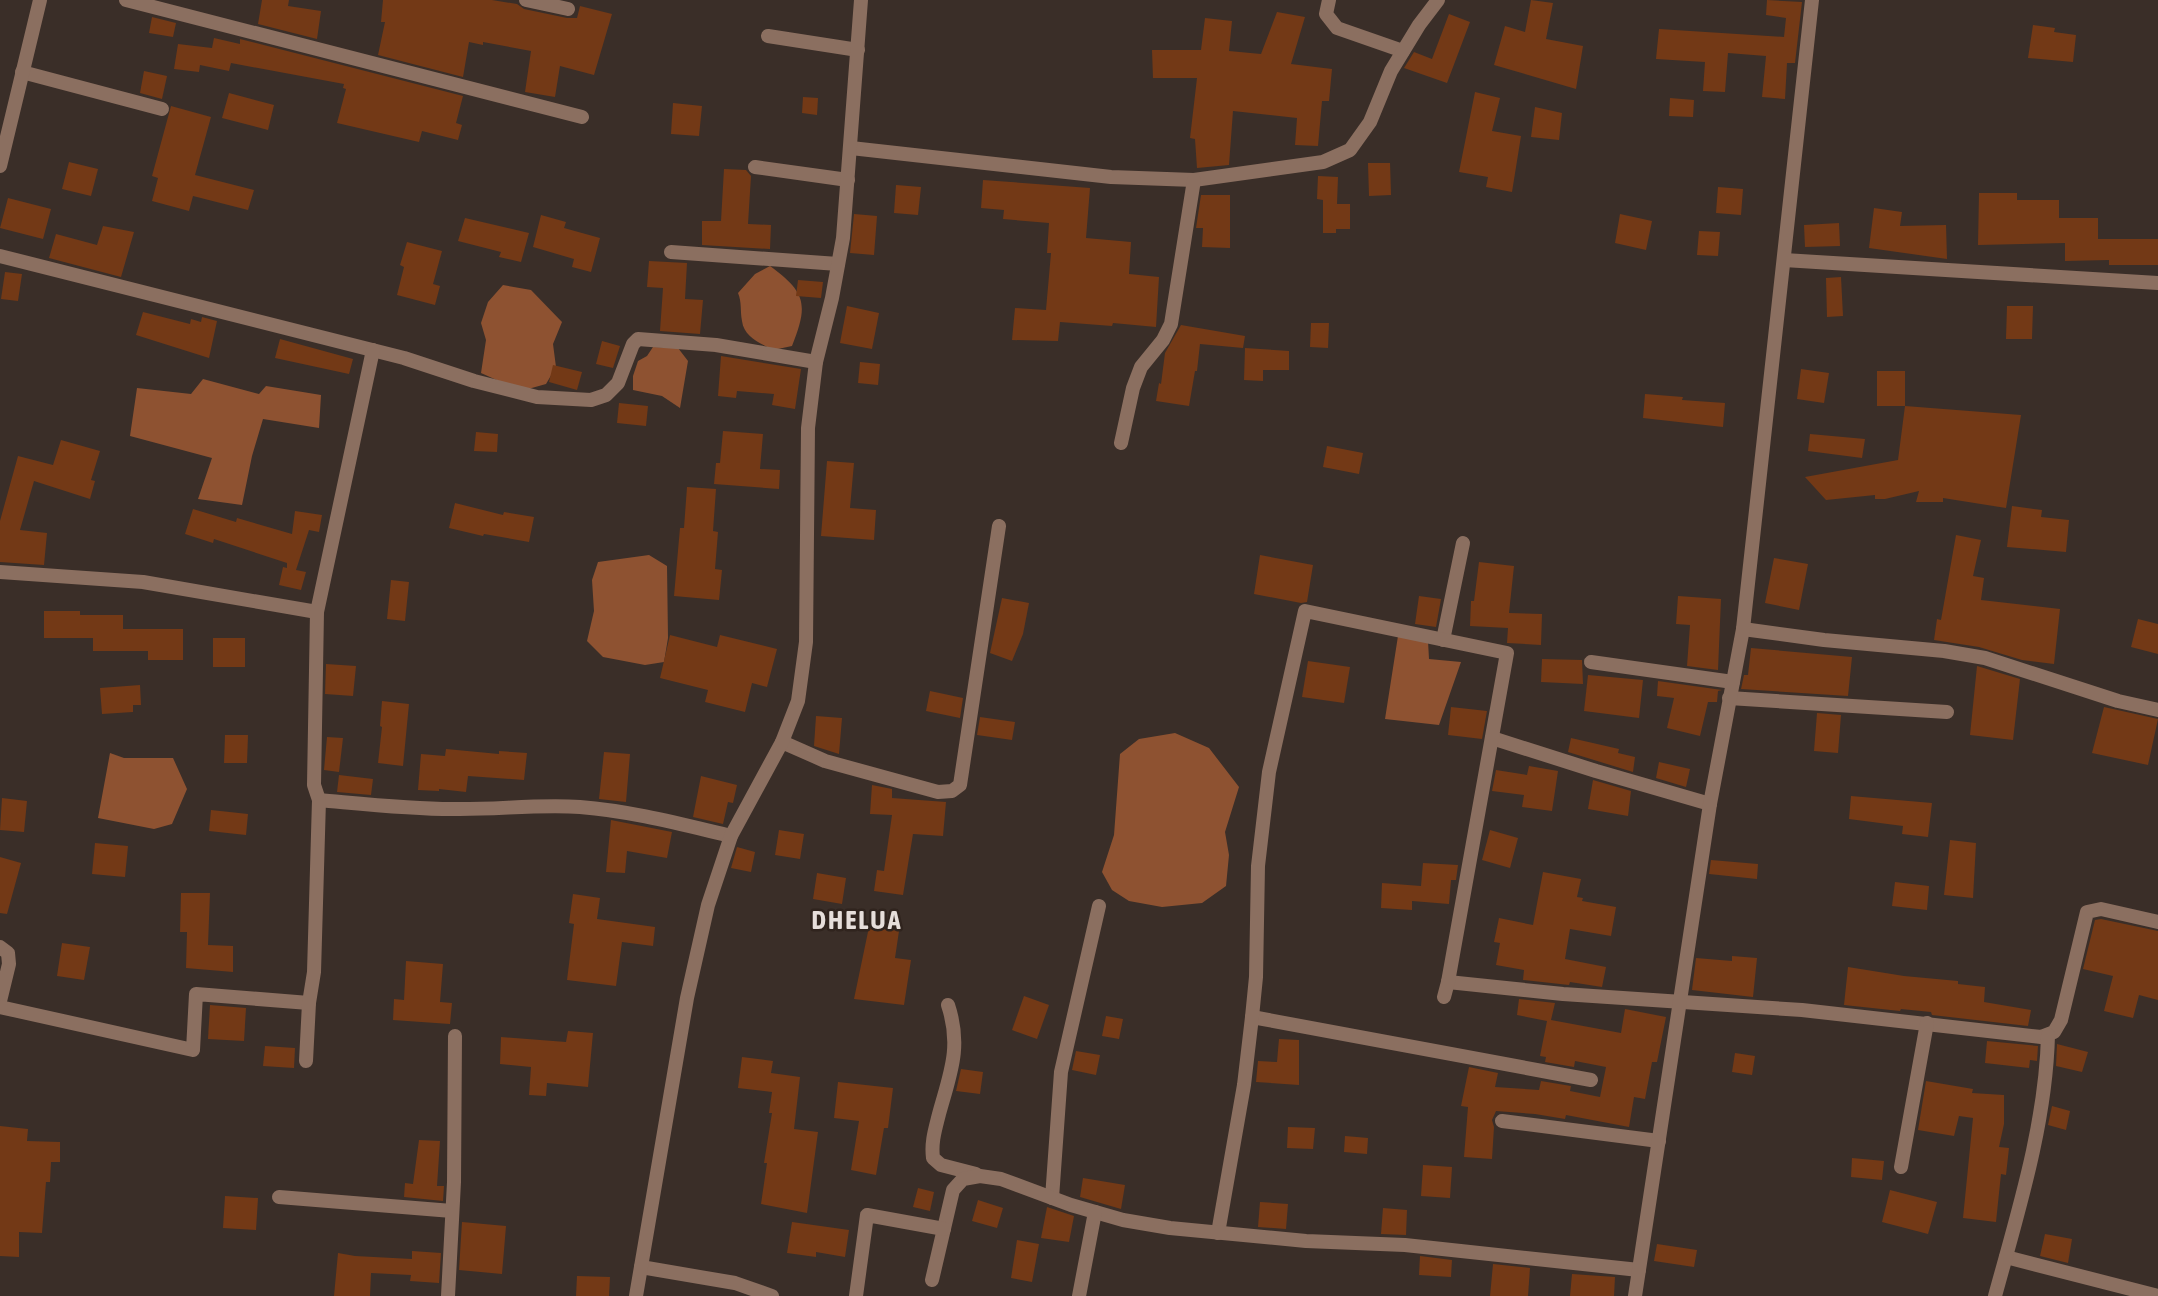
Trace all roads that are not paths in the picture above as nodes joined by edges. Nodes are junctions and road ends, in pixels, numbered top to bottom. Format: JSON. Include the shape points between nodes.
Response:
{"nodes":[{"id":1,"x":40,"y":0,"type":"edge"},
{"id":2,"x":126,"y":0,"type":"edge"},
{"id":3,"x":526,"y":0,"type":"edge"},
{"id":4,"x":861,"y":0,"type":"edge"},
{"id":5,"x":1329,"y":0,"type":"edge"},
{"id":6,"x":1438,"y":0,"type":"edge"},
{"id":7,"x":1812,"y":0,"type":"edge"},
{"id":8,"x":568,"y":9,"type":"dead end"},
{"id":9,"x":768,"y":36,"type":"dead end"},
{"id":10,"x":858,"y":50,"type":"junction"},
{"id":11,"x":1403,"y":51,"type":"junction"},
{"id":12,"x":22,"y":72,"type":"junction"},
{"id":13,"x":162,"y":109,"type":"dead end"},
{"id":14,"x":582,"y":117,"type":"dead end"},
{"id":15,"x":851,"y":148,"type":"junction"},
{"id":16,"x":0,"y":166,"type":"edge"},
{"id":17,"x":755,"y":167,"type":"dead end"},
{"id":18,"x":848,"y":180,"type":"junction"},
{"id":19,"x":1194,"y":180,"type":"junction"},
{"id":20,"x":671,"y":251,"type":"dead end"},
{"id":21,"x":0,"y":256,"type":"edge"},
{"id":22,"x":1784,"y":260,"type":"junction"},
{"id":23,"x":838,"y":264,"type":"junction"},
{"id":24,"x":2158,"y":283,"type":"edge"},
{"id":25,"x":373,"y":350,"type":"junction"},
{"id":26,"x":816,"y":362,"type":"junction"},
{"id":27,"x":1121,"y":443,"type":"dead end"},
{"id":28,"x":999,"y":526,"type":"dead end"},
{"id":29,"x":1463,"y":543,"type":"dead end"},
{"id":30,"x":0,"y":572,"type":"edge"},
{"id":31,"x":317,"y":612,"type":"junction"},
{"id":32,"x":1743,"y":629,"type":"junction"},
{"id":33,"x":1443,"y":640,"type":"junction"},
{"id":34,"x":1591,"y":662,"type":"dead end"},
{"id":35,"x":1732,"y":682,"type":"junction"},
{"id":36,"x":1729,"y":698,"type":"junction"},
{"id":37,"x":2158,"y":710,"type":"edge"},
{"id":38,"x":1947,"y":712,"type":"dead end"},
{"id":39,"x":1492,"y":738,"type":"junction"},
{"id":40,"x":782,"y":742,"type":"junction"},
{"id":41,"x":319,"y":800,"type":"junction"},
{"id":42,"x":1710,"y":804,"type":"junction"},
{"id":43,"x":731,"y":836,"type":"junction"},
{"id":44,"x":1099,"y":906,"type":"dead end"},
{"id":45,"x":2158,"y":922,"type":"edge"},
{"id":46,"x":0,"y":947,"type":"edge"},
{"id":47,"x":1448,"y":982,"type":"junction"},
{"id":48,"x":1444,"y":998,"type":"dead end"},
{"id":49,"x":0,"y":1000,"type":"edge"},
{"id":50,"x":1680,"y":1001,"type":"junction"},
{"id":51,"x":309,"y":1003,"type":"junction"},
{"id":52,"x":948,"y":1005,"type":"dead end"},
{"id":53,"x":0,"y":1007,"type":"edge"},
{"id":54,"x":1252,"y":1017,"type":"junction"},
{"id":55,"x":1927,"y":1023,"type":"junction"},
{"id":56,"x":2048,"y":1035,"type":"junction"},
{"id":57,"x":455,"y":1036,"type":"dead end"},
{"id":58,"x":306,"y":1061,"type":"dead end"},
{"id":59,"x":1591,"y":1080,"type":"dead end"},
{"id":60,"x":1502,"y":1121,"type":"dead end"},
{"id":61,"x":1659,"y":1141,"type":"junction"},
{"id":62,"x":1901,"y":1167,"type":"dead end"},
{"id":63,"x":980,"y":1175,"type":"junction"},
{"id":64,"x":279,"y":1197,"type":"dead end"},
{"id":65,"x":1052,"y":1198,"type":"junction"},
{"id":66,"x":452,"y":1211,"type":"junction"},
{"id":67,"x":1095,"y":1212,"type":"junction"},
{"id":68,"x":944,"y":1228,"type":"junction"},
{"id":69,"x":1218,"y":1233,"type":"junction"},
{"id":70,"x":2006,"y":1257,"type":"junction"},
{"id":71,"x":641,"y":1267,"type":"junction"},
{"id":72,"x":1639,"y":1270,"type":"junction"},
{"id":73,"x":932,"y":1280,"type":"dead end"},
{"id":74,"x":448,"y":1296,"type":"edge"},
{"id":75,"x":636,"y":1296,"type":"edge"},
{"id":76,"x":772,"y":1296,"type":"edge"},
{"id":77,"x":856,"y":1296,"type":"edge"},
{"id":78,"x":1079,"y":1296,"type":"edge"},
{"id":79,"x":1635,"y":1296,"type":"edge"},
{"id":80,"x":1995,"y":1296,"type":"edge"},
{"id":81,"x":2158,"y":1296,"type":"edge"}],
"edges":[{"from":1,"to":12,"type":"street"},
{"from":2,"to":14,"type":"street"},
{"from":3,"to":8,"type":"street"},
{"from":4,"to":10,"type":"street"},
{"from":5,"to":11,"type":"street","via":[[1326,14],[1337,28]]},
{"from":6,"to":11,"type":"street"},
{"from":7,"to":22,"type":"street"},
{"from":9,"to":10,"type":"street"},
{"from":10,"to":15,"type":"street"},
{"from":11,"to":19,"type":"street","via":[[1370,122],[1350,150],[1323,162]]},
{"from":12,"to":13,"type":"street"},
{"from":12,"to":16,"type":"street"},
{"from":15,"to":18,"type":"street"},
{"from":15,"to":19,"type":"street","via":[[1111,177]]},
{"from":17,"to":18,"type":"street"},
{"from":18,"to":23,"type":"street"},
{"from":19,"to":27,"type":"street","via":[[1171,324],[1141,367]]},
{"from":20,"to":23,"type":"street"},
{"from":21,"to":25,"type":"street"},
{"from":22,"to":24,"type":"street"},
{"from":22,"to":32,"type":"street"},
{"from":23,"to":26,"type":"street"},
{"from":25,"to":26,"type":"street","via":[[537,397],[591,400],[606,396],[618,383],[638,339],[716,345]]},
{"from":25,"to":31,"type":"street"},
{"from":26,"to":40,"type":"street","via":[[808,428],[806,642],[798,701]]},
{"from":28,"to":40,"type":"street","via":[[960,785],[938,792],[825,761]]},
{"from":29,"to":33,"type":"street"},
{"from":30,"to":31,"type":"street","via":[[143,582]]},
{"from":31,"to":41,"type":"street","via":[[314,785]]},
{"from":32,"to":35,"type":"street"},
{"from":32,"to":37,"type":"street","via":[[1985,658]]},
{"from":33,"to":39,"type":"street","via":[[1507,653]]},
{"from":33,"to":54,"type":"street","via":[[1305,611],[1269,772],[1258,866]]},
{"from":34,"to":35,"type":"street"},
{"from":35,"to":36,"type":"street"},
{"from":36,"to":38,"type":"street"},
{"from":36,"to":42,"type":"street"},
{"from":39,"to":42,"type":"street"},
{"from":39,"to":47,"type":"street"},
{"from":40,"to":43,"type":"street"},
{"from":41,"to":43,"type":"street","via":[[455,809],[579,807],[639,814]]},
{"from":41,"to":51,"type":"street"},
{"from":42,"to":50,"type":"street"},
{"from":43,"to":71,"type":"street","via":[[708,905],[687,998]]},
{"from":44,"to":65,"type":"street","via":[[1061,1072]]},
{"from":45,"to":56,"type":"street","via":[[2101,909],[2088,912],[2061,1020]]},
{"from":46,"to":49,"type":"street","via":[[8,953],[9,964]]},
{"from":47,"to":48,"type":"street"},
{"from":47,"to":50,"type":"street"},
{"from":50,"to":55,"type":"street"},
{"from":50,"to":61,"type":"street"},
{"from":51,"to":53,"type":"street","via":[[196,994],[192,1050]]},
{"from":51,"to":58,"type":"street"},
{"from":52,"to":63,"type":"street","via":[[956,1039],[933,1136],[933,1158],[941,1165]]},
{"from":54,"to":59,"type":"street"},
{"from":54,"to":69,"type":"street"},
{"from":55,"to":56,"type":"street"},
{"from":55,"to":62,"type":"street"},
{"from":56,"to":70,"type":"street","via":[[2041,1106]]},
{"from":57,"to":66,"type":"street"},
{"from":60,"to":61,"type":"street"},
{"from":61,"to":72,"type":"street"},
{"from":63,"to":65,"type":"street"},
{"from":63,"to":68,"type":"street","via":[[963,1178],[953,1190]]},
{"from":64,"to":66,"type":"street"},
{"from":65,"to":67,"type":"street"},
{"from":66,"to":74,"type":"street"},
{"from":67,"to":69,"type":"street"},
{"from":67,"to":78,"type":"street"},
{"from":68,"to":73,"type":"street"},
{"from":68,"to":77,"type":"street","via":[[867,1215]]},
{"from":69,"to":72,"type":"street","via":[[1405,1245]]},
{"from":70,"to":80,"type":"street"},
{"from":70,"to":81,"type":"street"},
{"from":71,"to":75,"type":"street"},
{"from":71,"to":76,"type":"street","via":[[735,1283]]},
{"from":72,"to":79,"type":"street"}]}
